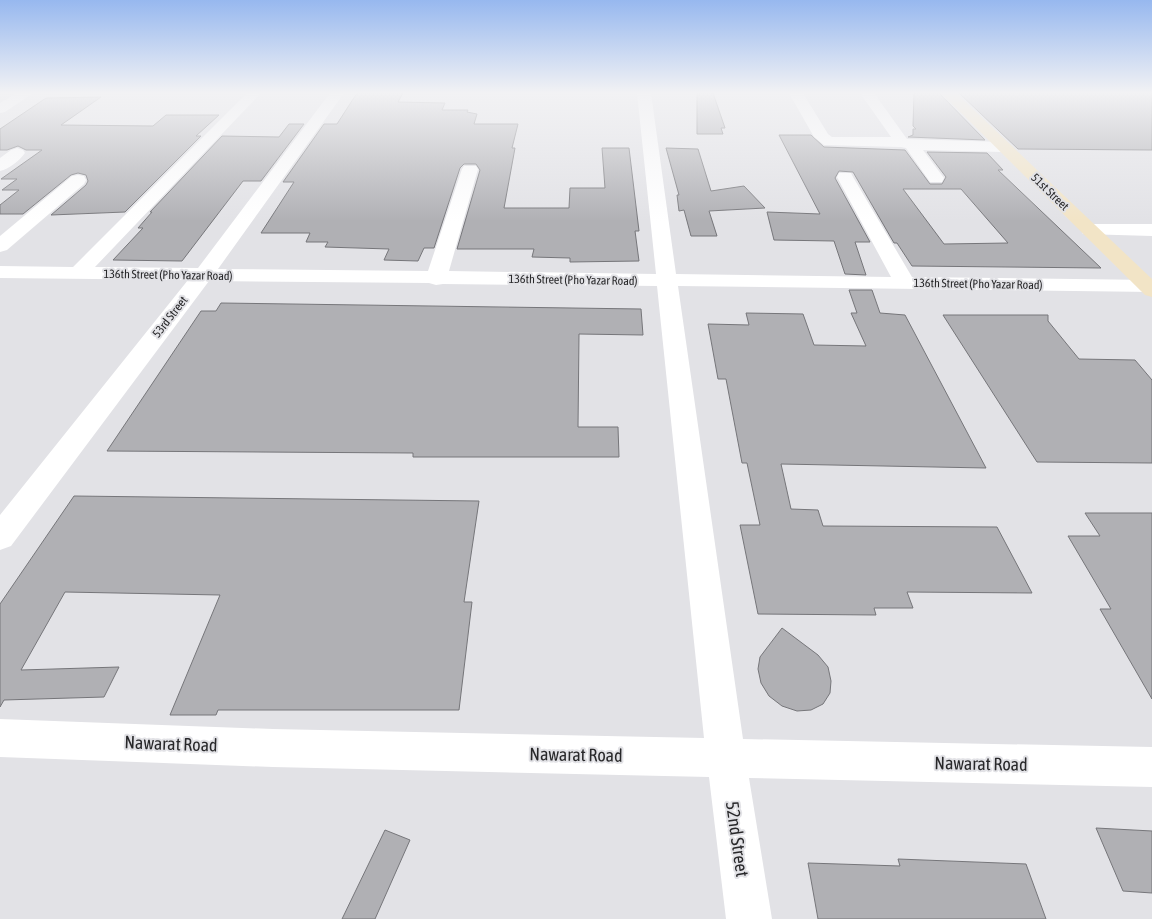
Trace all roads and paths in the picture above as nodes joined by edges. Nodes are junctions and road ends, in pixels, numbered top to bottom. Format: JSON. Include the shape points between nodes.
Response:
{"nodes":[{"id":1,"x":212,"y":136,"type":"edge"},
{"id":2,"x":305,"y":136,"type":"edge"},
{"id":3,"x":649,"y":136,"type":"edge"},
{"id":4,"x":821,"y":136,"type":"edge"},
{"id":5,"x":900,"y":136,"type":"edge"},
{"id":6,"x":992,"y":136,"type":"edge"},
{"id":7,"x":906,"y":144,"type":"junction"},
{"id":8,"x":1003,"y":147,"type":"junction"},
{"id":9,"x":17,"y":153,"type":"dead end"},
{"id":10,"x":0,"y":166,"type":"edge"},
{"id":11,"x":470,"y":169,"type":"dead end"},
{"id":12,"x":845,"y":177,"type":"dead end"},
{"id":13,"x":936,"y":178,"type":"dead end"},
{"id":14,"x":78,"y":180,"type":"dead end"},
{"id":15,"x":1090,"y":230,"type":"junction"},
{"id":16,"x":1152,"y":230,"type":"edge"},
{"id":17,"x":0,"y":246,"type":"edge"},
{"id":18,"x":0,"y":272,"type":"edge"},
{"id":19,"x":77,"y":274,"type":"junction"},
{"id":20,"x":202,"y":275,"type":"junction"},
{"id":21,"x":436,"y":279,"type":"junction"},
{"id":22,"x":666,"y":282,"type":"junction"},
{"id":23,"x":905,"y":283,"type":"junction"},
{"id":24,"x":1150,"y":288,"type":"edge"},
{"id":25,"x":0,"y":537,"type":"edge"},
{"id":26,"x":0,"y":738,"type":"edge"},
{"id":27,"x":726,"y":758,"type":"junction"},
{"id":28,"x":1152,"y":767,"type":"edge"},
{"id":29,"x":749,"y":919,"type":"edge"}],
"edges":[{"from":1,"to":19,"type":"street"},
{"from":2,"to":20,"type":"street","name":"53rd Street"},
{"from":3,"to":22,"type":"street","name":"52nd Street"},
{"from":4,"to":7,"type":"street","via":[[830,142]]},
{"from":5,"to":7,"type":"street"},
{"from":6,"to":8,"type":"street","name":"51st Street"},
{"from":7,"to":8,"type":"street"},
{"from":7,"to":13,"type":"street"},
{"from":8,"to":15,"type":"street","name":"51st Street"},
{"from":9,"to":10,"type":"street"},
{"from":11,"to":21,"type":"street"},
{"from":12,"to":23,"type":"street"},
{"from":14,"to":17,"type":"street"},
{"from":15,"to":16,"type":"street"},
{"from":15,"to":24,"type":"street","name":"51st Street"},
{"from":18,"to":19,"type":"street","name":"136th Street (Pho Yazar Road)"},
{"from":19,"to":20,"type":"street","name":"136th Street (Pho Yazar Road)"},
{"from":20,"to":21,"type":"street","name":"136th Street (Pho Yazar Road)"},
{"from":20,"to":25,"type":"street","name":"53rd Street"},
{"from":21,"to":22,"type":"street","name":"136th Street (Pho Yazar Road)"},
{"from":22,"to":23,"type":"street","name":"136th Street (Pho Yazar Road)"},
{"from":22,"to":27,"type":"street","name":"52nd Street"},
{"from":23,"to":24,"type":"street","name":"136th Street (Pho Yazar Road)"},
{"from":26,"to":27,"type":"street","name":"Nawarat Road"},
{"from":27,"to":28,"type":"street","name":"Nawarat Road"},
{"from":27,"to":29,"type":"street","name":"52nd Street"}]}
